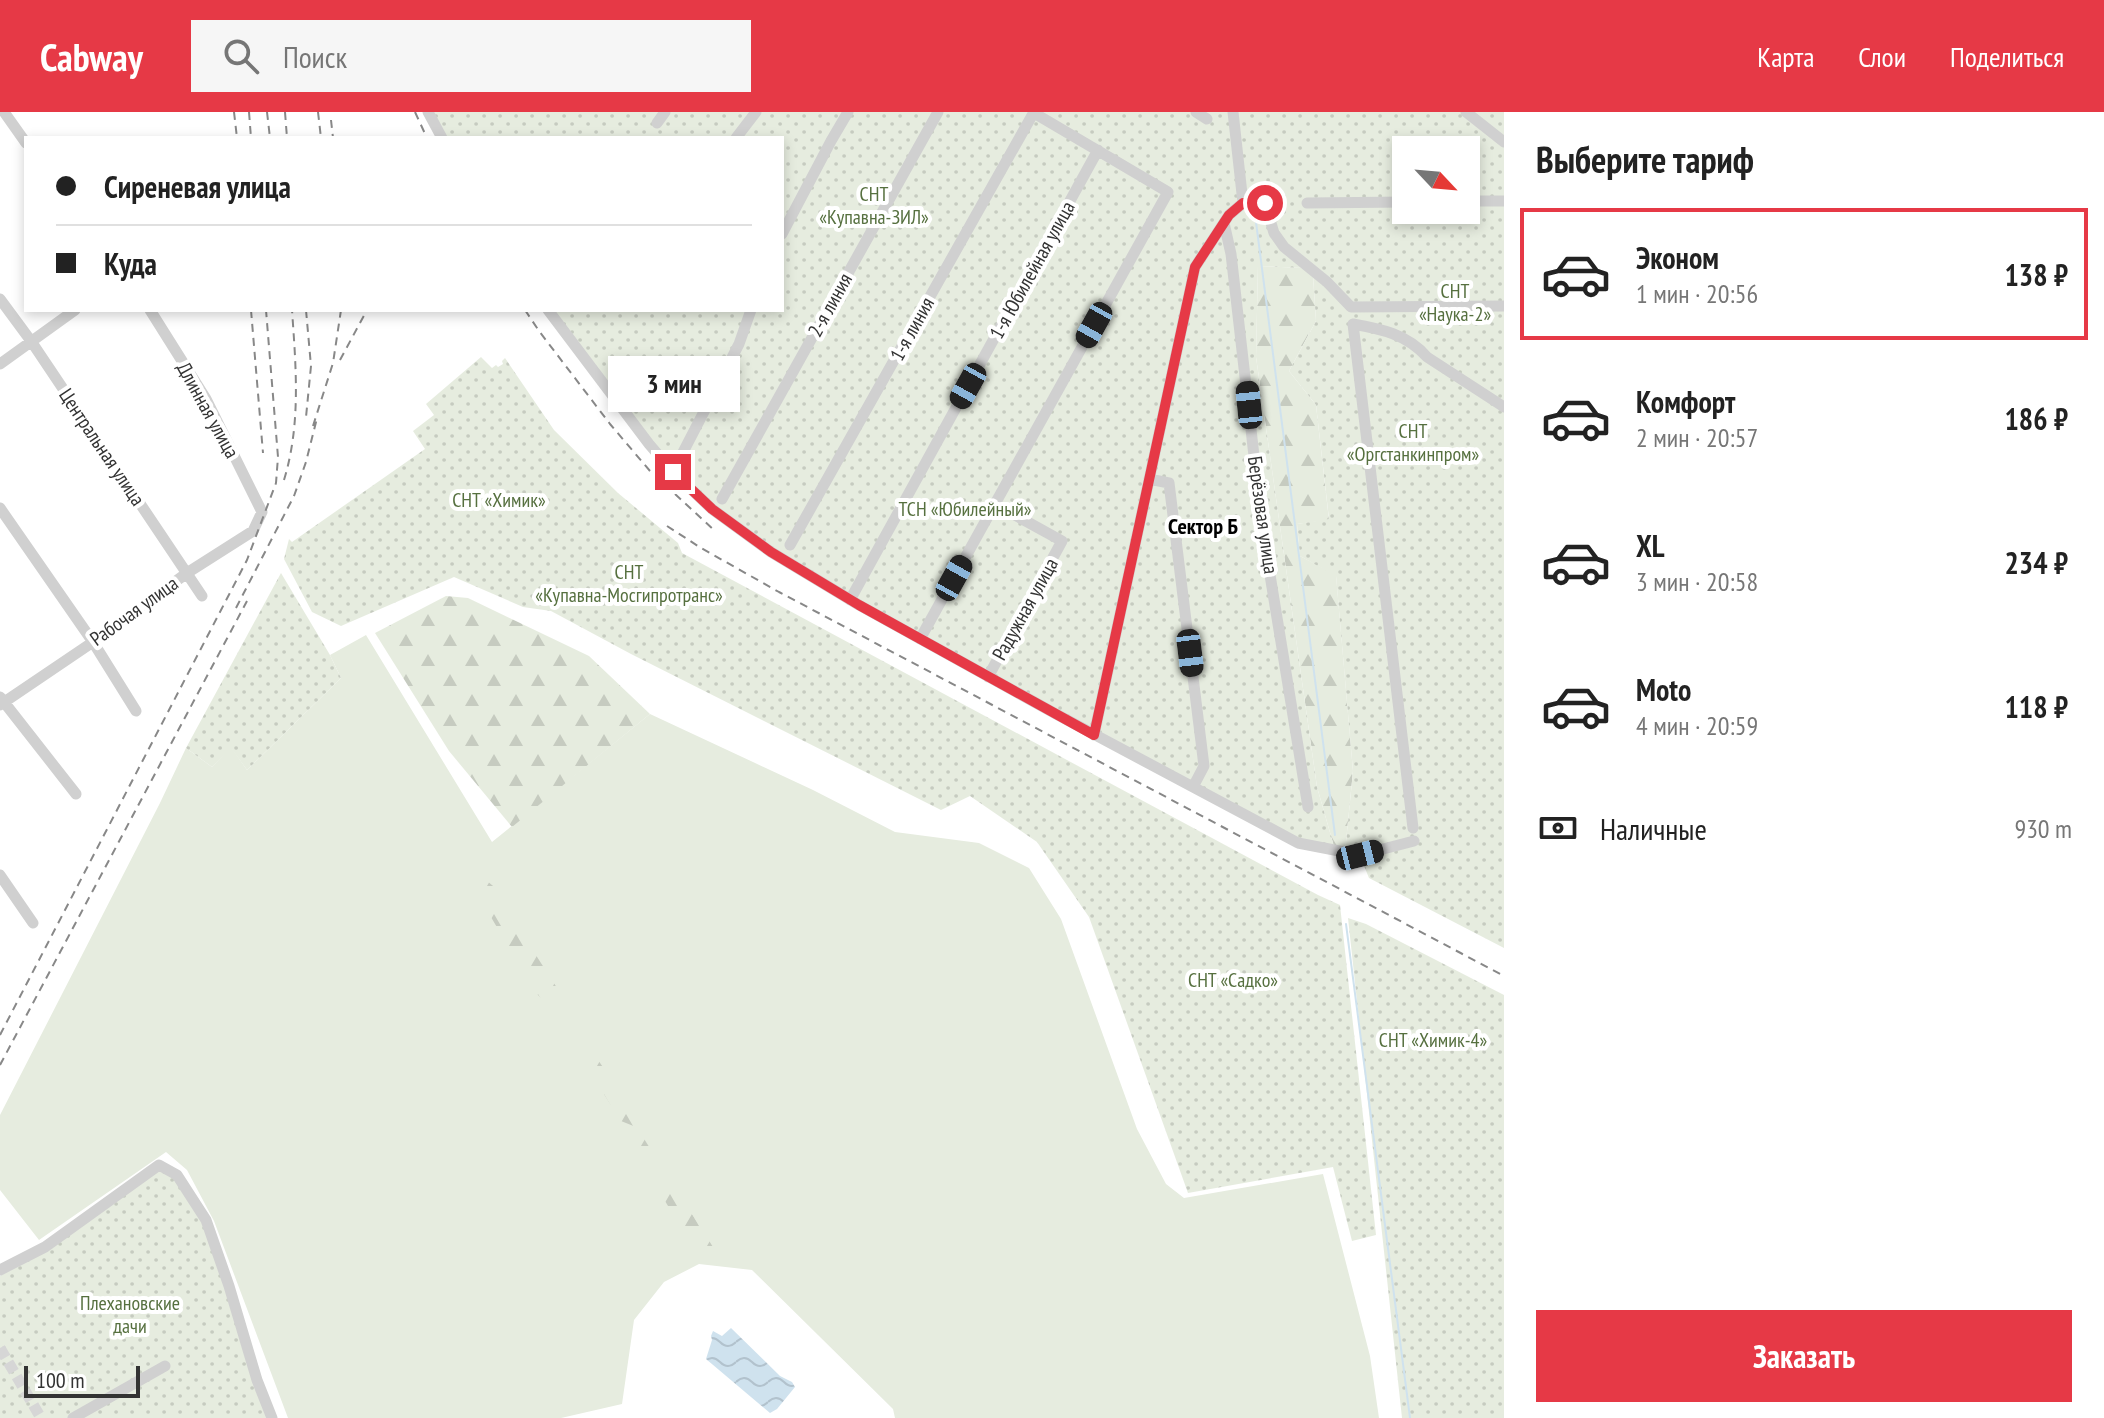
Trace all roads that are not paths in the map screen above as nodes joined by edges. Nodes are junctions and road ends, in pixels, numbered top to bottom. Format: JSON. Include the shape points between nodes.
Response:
{"nodes":[{"id":1,"x":4,"y":112,"type":"edge"},
{"id":2,"x":428,"y":112,"type":"edge"},
{"id":3,"x":665,"y":112,"type":"edge"},
{"id":4,"x":756,"y":112,"type":"edge"},
{"id":5,"x":848,"y":112,"type":"edge"},
{"id":6,"x":938,"y":112,"type":"edge"},
{"id":7,"x":1034,"y":112,"type":"edge"},
{"id":8,"x":1233,"y":112,"type":"edge"},
{"id":9,"x":1466,"y":112,"type":"edge"},
{"id":10,"x":657,"y":123,"type":"dead end"},
{"id":11,"x":441,"y":136,"type":"edge"},
{"id":12,"x":738,"y":136,"type":"edge"},
{"id":13,"x":24,"y":140,"type":"edge"},
{"id":14,"x":1504,"y":142,"type":"edge"},
{"id":15,"x":1098,"y":150,"type":"junction"},
{"id":16,"x":1480,"y":201,"type":"edge"},
{"id":17,"x":1504,"y":201,"type":"edge"},
{"id":18,"x":1392,"y":202,"type":"edge"},
{"id":19,"x":1243,"y":203,"type":"junction"},
{"id":20,"x":1265,"y":203,"type":"junction"},
{"id":21,"x":1280,"y":203,"type":"dead end"},
{"id":22,"x":1307,"y":203,"type":"dead end"},
{"id":23,"x":1227,"y":219,"type":"junction"},
{"id":24,"x":784,"y":230,"type":"edge"},
{"id":25,"x":0,"y":299,"type":"edge"},
{"id":26,"x":1504,"y":306,"type":"edge"},
{"id":27,"x":72,"y":312,"type":"edge"},
{"id":28,"x":151,"y":312,"type":"edge"},
{"id":29,"x":550,"y":312,"type":"edge"},
{"id":30,"x":750,"y":312,"type":"edge"},
{"id":31,"x":31,"y":341,"type":"junction"},
{"id":32,"x":0,"y":364,"type":"edge"},
{"id":33,"x":1504,"y":407,"type":"edge"},
{"id":34,"x":679,"y":460,"type":"dead end"},
{"id":35,"x":1149,"y":479,"type":"junction"},
{"id":36,"x":722,"y":499,"type":"dead end"},
{"id":37,"x":995,"y":504,"type":"junction"},
{"id":38,"x":0,"y":508,"type":"edge"},
{"id":39,"x":262,"y":512,"type":"joint"},
{"id":40,"x":790,"y":545,"type":"dead end"},
{"id":41,"x":187,"y":573,"type":"junction"},
{"id":42,"x":202,"y":596,"type":"dead end"},
{"id":43,"x":850,"y":600,"type":"junction"},
{"id":44,"x":920,"y":639,"type":"junction"},
{"id":45,"x":93,"y":642,"type":"junction"},
{"id":46,"x":988,"y":677,"type":"junction"},
{"id":47,"x":1,"y":702,"type":"edge"},
{"id":48,"x":136,"y":711,"type":"dead end"},
{"id":49,"x":1094,"y":735,"type":"junction"},
{"id":50,"x":1193,"y":787,"type":"junction"},
{"id":51,"x":76,"y":794,"type":"dead end"},
{"id":52,"x":1308,"y":807,"type":"dead end"},
{"id":53,"x":1413,"y":828,"type":"dead end"},
{"id":54,"x":1414,"y":841,"type":"dead end"},
{"id":55,"x":0,"y":875,"type":"edge"},
{"id":56,"x":33,"y":923,"type":"dead end"},
{"id":57,"x":0,"y":1270,"type":"edge"},
{"id":58,"x":165,"y":1366,"type":"dead end"},
{"id":59,"x":73,"y":1418,"type":"edge"},
{"id":60,"x":272,"y":1418,"type":"edge"}],
"edges":[{"from":1,"to":13,"type":"street"},
{"from":2,"to":11,"type":"street"},
{"from":3,"to":10,"type":"street"},
{"from":4,"to":12,"type":"street"},
{"from":5,"to":24,"type":"street"},
{"from":6,"to":36,"type":"street","name":"2-я линия"},
{"from":7,"to":15,"type":"street"},
{"from":7,"to":40,"type":"street","name":"1-я линия"},
{"from":8,"to":19,"type":"street"},
{"from":9,"to":14,"type":"street"},
{"from":15,"to":37,"type":"street","via":[[1168,192]]},
{"from":15,"to":43,"type":"street","name":"1-я Юбилейная улица"},
{"from":16,"to":17,"type":"street"},
{"from":18,"to":22,"type":"street"},
{"from":19,"to":20,"type":"street"},
{"from":19,"to":23,"type":"street"},
{"from":20,"to":21,"type":"street"},
{"from":20,"to":26,"type":"street","via":[[1284,247],[1351,307]]},
{"from":23,"to":35,"type":"street","via":[[1195,267]]},
{"from":23,"to":52,"type":"street","name":"Берёзовая улица","via":[[1262,526]]},
{"from":25,"to":31,"type":"street","name":"Центральная улица"},
{"from":27,"to":31,"type":"street"},
{"from":28,"to":39,"type":"street","name":"Длинная улица","via":[[206,399]]},
{"from":29,"to":43,"type":"street","via":[[673,472],[771,552]]},
{"from":30,"to":34,"type":"street"},
{"from":31,"to":32,"type":"street"},
{"from":31,"to":41,"type":"street","name":"Центральная улица"},
{"from":33,"to":53,"type":"street","via":[[1417,345],[1353,324]]},
{"from":35,"to":49,"type":"street"},
{"from":35,"to":50,"type":"street","via":[[1169,483],[1204,766]]},
{"from":37,"to":44,"type":"street"},
{"from":37,"to":46,"type":"street","name":"Радужная улица","via":[[1062,541]]},
{"from":38,"to":45,"type":"street"},
{"from":39,"to":41,"type":"street","name":"Рабочая улица","via":[[253,531]]},
{"from":41,"to":42,"type":"street","name":"Центральная улица"},
{"from":41,"to":45,"type":"street","name":"Рабочая улица"},
{"from":43,"to":44,"type":"street"},
{"from":44,"to":46,"type":"street"},
{"from":45,"to":47,"type":"street","name":"Рабочая улица"},
{"from":45,"to":48,"type":"street"},
{"from":46,"to":49,"type":"street"},
{"from":47,"to":51,"type":"street"},
{"from":49,"to":50,"type":"street"},
{"from":50,"to":54,"type":"street","via":[[1298,843],[1360,855]]},
{"from":55,"to":56,"type":"street"},
{"from":57,"to":60,"type":"street","via":[[45,1247],[159,1165],[177,1175],[206,1220]]},
{"from":58,"to":59,"type":"street"}]}
